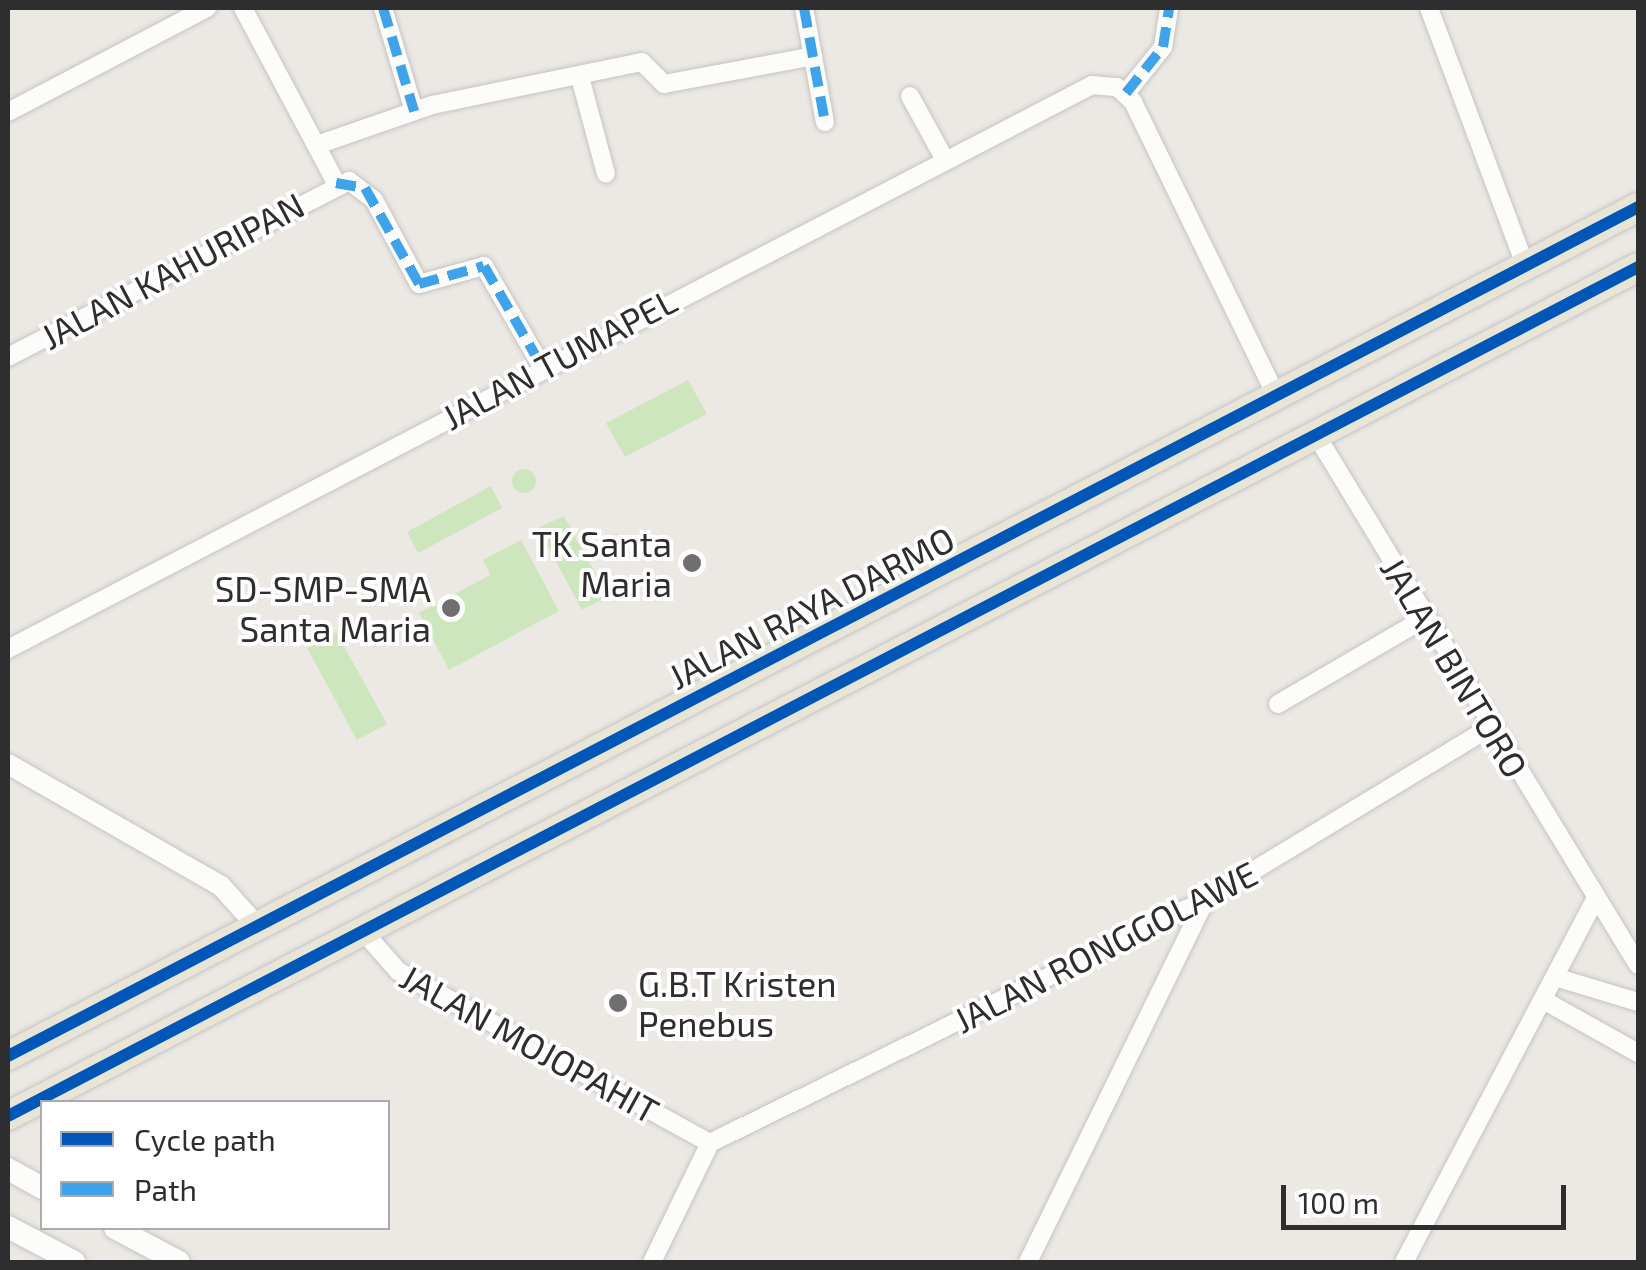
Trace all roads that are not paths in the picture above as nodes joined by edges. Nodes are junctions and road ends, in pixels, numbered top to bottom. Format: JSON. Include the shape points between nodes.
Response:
{"nodes":[{"id":1,"x":207,"y":8,"type":"edge"},
{"id":2,"x":244,"y":8,"type":"edge"},
{"id":3,"x":383,"y":8,"type":"edge"},
{"id":4,"x":804,"y":8,"type":"edge"},
{"id":5,"x":1169,"y":8,"type":"edge"},
{"id":6,"x":1429,"y":8,"type":"edge"},
{"id":7,"x":812,"y":56,"type":"junction"},
{"id":8,"x":580,"y":77,"type":"junction"},
{"id":9,"x":1121,"y":90,"type":"junction"},
{"id":10,"x":910,"y":96,"type":"dead end"},
{"id":11,"x":414,"y":110,"type":"junction"},
{"id":12,"x":8,"y":112,"type":"edge"},
{"id":13,"x":825,"y":122,"type":"dead end"},
{"id":14,"x":317,"y":145,"type":"junction"},
{"id":15,"x":945,"y":160,"type":"junction"},
{"id":16,"x":606,"y":174,"type":"dead end"},
{"id":17,"x":336,"y":183,"type":"junction"},
{"id":18,"x":1638,"y":207,"type":"edge"},
{"id":19,"x":1525,"y":265,"type":"junction"},
{"id":20,"x":1638,"y":267,"type":"edge"},
{"id":21,"x":8,"y":357,"type":"edge"},
{"id":22,"x":542,"y":367,"type":"junction"},
{"id":23,"x":1278,"y":399,"type":"junction"},
{"id":24,"x":1315,"y":433,"type":"junction"},
{"id":25,"x":866,"y":615,"type":"junction"},
{"id":26,"x":1425,"y":618,"type":"junction"},
{"id":27,"x":816,"y":638,"type":"junction"},
{"id":28,"x":8,"y":649,"type":"edge"},
{"id":29,"x":892,"y":655,"type":"junction"},
{"id":30,"x":839,"y":682,"type":"junction"},
{"id":31,"x":1278,"y":704,"type":"dead end"},
{"id":32,"x":1489,"y":728,"type":"junction"},
{"id":33,"x":8,"y":764,"type":"edge"},
{"id":34,"x":1206,"y":900,"type":"junction"},
{"id":35,"x":1594,"y":901,"type":"junction"},
{"id":36,"x":256,"y":925,"type":"junction"},
{"id":37,"x":362,"y":930,"type":"junction"},
{"id":38,"x":1638,"y":965,"type":"edge"},
{"id":39,"x":1555,"y":978,"type":"junction"},
{"id":40,"x":1544,"y":1001,"type":"junction"},
{"id":41,"x":1638,"y":1002,"type":"edge"},
{"id":42,"x":1638,"y":1053,"type":"edge"},
{"id":43,"x":8,"y":1056,"type":"edge"},
{"id":44,"x":8,"y":1116,"type":"edge"},
{"id":45,"x":710,"y":1143,"type":"junction"},
{"id":46,"x":8,"y":1169,"type":"edge"},
{"id":47,"x":40,"y":1187,"type":"edge"},
{"id":48,"x":8,"y":1227,"type":"edge"},
{"id":49,"x":118,"y":1230,"type":"edge"},
{"id":50,"x":74,"y":1262,"type":"edge"},
{"id":51,"x":179,"y":1262,"type":"edge"},
{"id":52,"x":652,"y":1262,"type":"edge"},
{"id":53,"x":1028,"y":1262,"type":"edge"},
{"id":54,"x":1404,"y":1262,"type":"edge"}],
"edges":[{"from":1,"to":12,"type":"street"},
{"from":2,"to":14,"type":"street"},
{"from":3,"to":11,"type":"street"},
{"from":4,"to":7,"type":"street"},
{"from":5,"to":9,"type":"street","via":[[1163,47]]},
{"from":6,"to":19,"type":"street"},
{"from":7,"to":8,"type":"street","via":[[664,84],[648,62]]},
{"from":7,"to":13,"type":"street"},
{"from":8,"to":11,"type":"street"},
{"from":8,"to":16,"type":"street"},
{"from":9,"to":15,"type":"street","name":"JALAN TUMAPEL","via":[[1070,92]]},
{"from":9,"to":23,"type":"street"},
{"from":10,"to":15,"type":"street"},
{"from":11,"to":14,"type":"street"},
{"from":14,"to":17,"type":"street"},
{"from":15,"to":22,"type":"street","name":"JALAN TUMAPEL"},
{"from":17,"to":21,"type":"street","name":"JALAN KAHURIPAN"},
{"from":17,"to":22,"type":"street","via":[[365,188],[419,284],[484,266]]},
{"from":18,"to":19,"type":"main road","name":"JALAN RAYA DARMO"},
{"from":19,"to":23,"type":"main road","name":"JALAN RAYA DARMO"},
{"from":20,"to":24,"type":"main road"},
{"from":22,"to":28,"type":"street","name":"JALAN TUMAPEL"},
{"from":23,"to":25,"type":"main road","name":"JALAN RAYA DARMO"},
{"from":24,"to":26,"type":"street","name":"JALAN BINTORO"},
{"from":24,"to":29,"type":"main road"},
{"from":25,"to":27,"type":"main road","name":"JALAN RAYA DARMO"},
{"from":25,"to":29,"type":"main road","via":[[857,631],[864,647]]},
{"from":26,"to":31,"type":"street"},
{"from":26,"to":32,"type":"street","name":"JALAN BINTORO"},
{"from":27,"to":30,"type":"main road","via":[[839,658]]},
{"from":27,"to":36,"type":"main road","name":"JALAN RAYA DARMO"},
{"from":29,"to":30,"type":"main road"},
{"from":30,"to":37,"type":"main road"},
{"from":32,"to":34,"type":"street","name":"JALAN RONGGOLAWE"},
{"from":32,"to":35,"type":"street","name":"JALAN BINTORO"},
{"from":33,"to":36,"type":"street","via":[[221,886]]},
{"from":34,"to":45,"type":"street","name":"JALAN RONGGOLAWE"},
{"from":34,"to":53,"type":"street"},
{"from":35,"to":38,"type":"street","name":"JALAN BINTORO"},
{"from":35,"to":39,"type":"street"},
{"from":36,"to":43,"type":"main road","name":"JALAN RAYA DARMO"},
{"from":37,"to":44,"type":"main road"},
{"from":37,"to":45,"type":"street","name":"JALAN MOJOPAHIT","via":[[398,971]]},
{"from":39,"to":40,"type":"street"},
{"from":39,"to":41,"type":"street"},
{"from":40,"to":42,"type":"street"},
{"from":40,"to":54,"type":"street"},
{"from":45,"to":52,"type":"street"},
{"from":46,"to":47,"type":"main road"},
{"from":48,"to":50,"type":"main road"},
{"from":49,"to":51,"type":"main road"}]}
